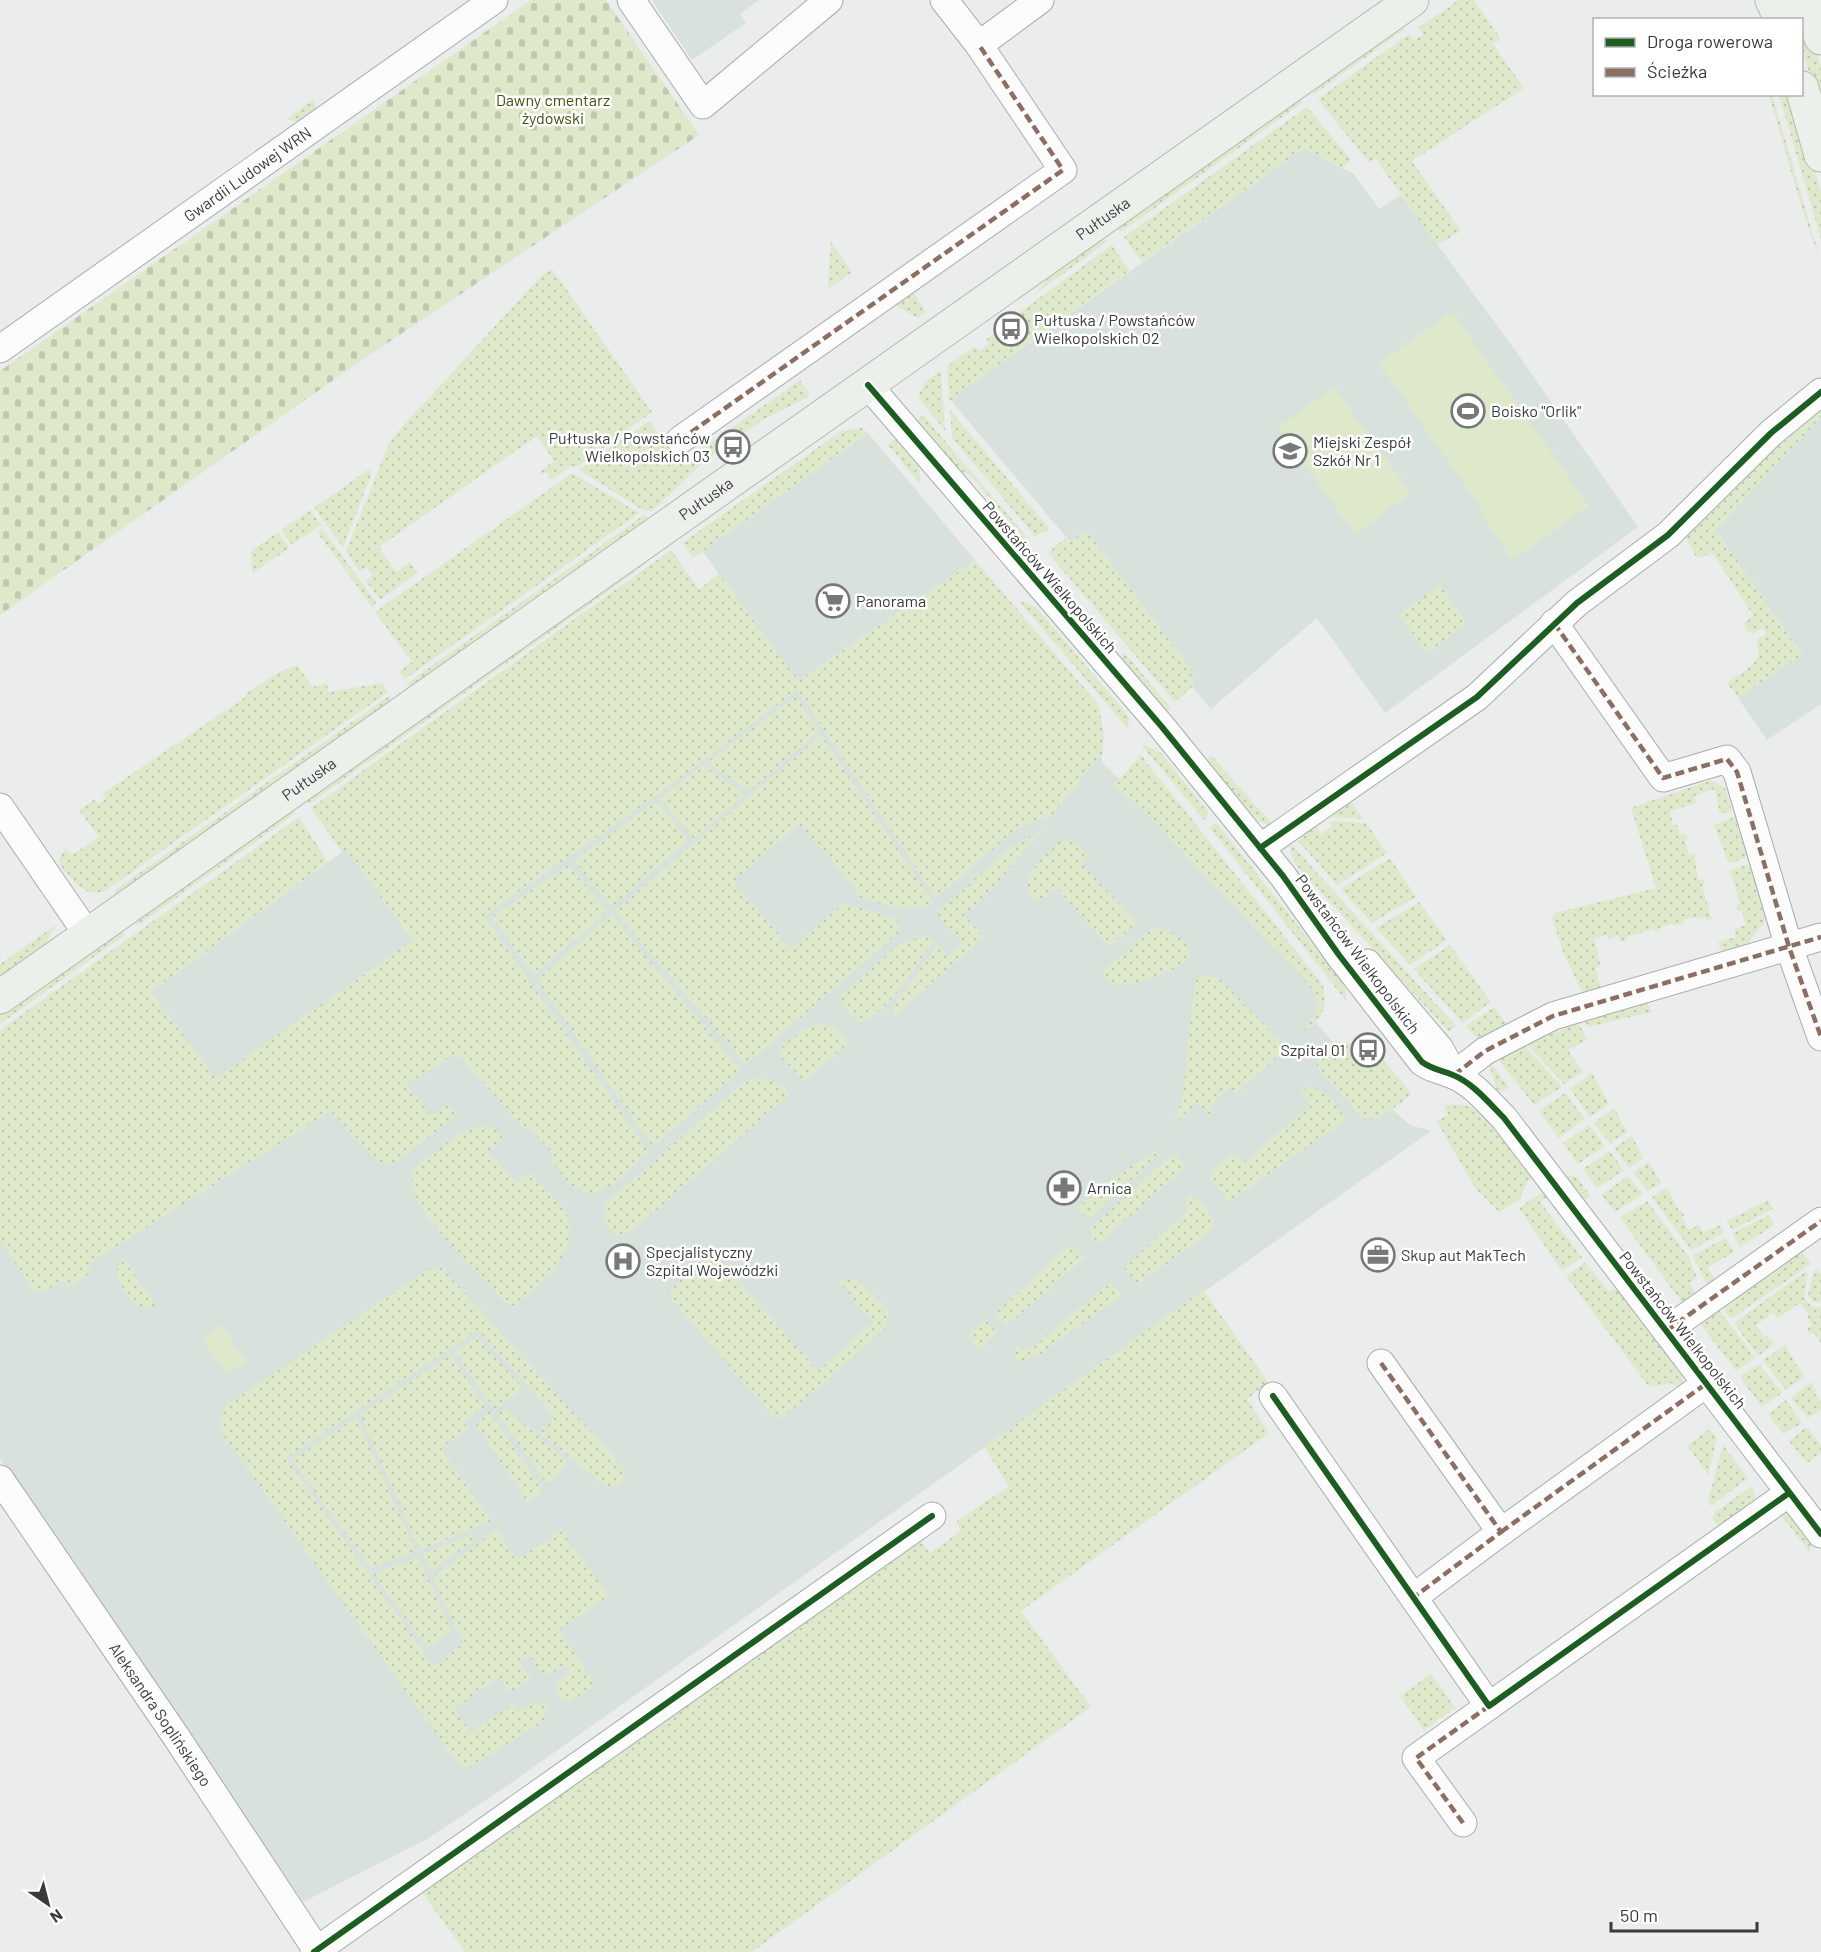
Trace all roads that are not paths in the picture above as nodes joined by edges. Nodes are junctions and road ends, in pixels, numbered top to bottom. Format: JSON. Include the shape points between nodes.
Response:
{"nodes":[{"id":1,"x":494,"y":0,"type":"edge"},
{"id":2,"x":631,"y":0,"type":"edge"},
{"id":3,"x":829,"y":0,"type":"edge"},
{"id":4,"x":944,"y":0,"type":"edge"},
{"id":5,"x":1040,"y":0,"type":"edge"},
{"id":6,"x":1412,"y":0,"type":"edge"},
{"id":7,"x":1772,"y":0,"type":"edge"},
{"id":8,"x":1807,"y":0,"type":"edge"},
{"id":9,"x":1780,"y":18,"type":"edge"},
{"id":10,"x":1821,"y":38,"type":"edge"},
{"id":11,"x":979,"y":45,"type":"junction"},
{"id":12,"x":1803,"y":92,"type":"edge"},
{"id":13,"x":1821,"y":155,"type":"edge"},
{"id":14,"x":0,"y":349,"type":"edge"},
{"id":15,"x":868,"y":385,"type":"junction"},
{"id":16,"x":1821,"y":392,"type":"edge"},
{"id":17,"x":680,"y":440,"type":"dead end"},
{"id":18,"x":1554,"y":623,"type":"junction"},
{"id":19,"x":0,"y":807,"type":"edge"},
{"id":20,"x":1260,"y":848,"type":"junction"},
{"id":21,"x":88,"y":935,"type":"junction"},
{"id":22,"x":1821,"y":936,"type":"edge"},
{"id":23,"x":1788,"y":947,"type":"junction"},
{"id":24,"x":0,"y":997,"type":"edge"},
{"id":25,"x":1821,"y":1037,"type":"edge"},
{"id":26,"x":1454,"y":1075,"type":"junction"},
{"id":27,"x":1821,"y":1221,"type":"edge"},
{"id":28,"x":1666,"y":1331,"type":"junction"},
{"id":29,"x":1381,"y":1363,"type":"dead end"},
{"id":30,"x":1707,"y":1383,"type":"junction"},
{"id":31,"x":1273,"y":1396,"type":"dead end"},
{"id":32,"x":0,"y":1479,"type":"edge"},
{"id":33,"x":1790,"y":1493,"type":"junction"},
{"id":34,"x":932,"y":1516,"type":"dead end"},
{"id":35,"x":1501,"y":1532,"type":"junction"},
{"id":36,"x":1821,"y":1534,"type":"edge"},
{"id":37,"x":1414,"y":1597,"type":"junction"},
{"id":38,"x":1489,"y":1706,"type":"junction"},
{"id":39,"x":1463,"y":1823,"type":"dead end"},
{"id":40,"x":316,"y":1951,"type":"edge"}],
"edges":[{"from":1,"to":14,"type":"street","name":"Gwardii Ludowej WRN"},
{"from":2,"to":3,"type":"street","via":[[703,105]]},
{"from":4,"to":11,"type":"street"},
{"from":5,"to":11,"type":"street"},
{"from":6,"to":15,"type":"main road","name":"Pułtuska"},
{"from":7,"to":9,"type":"main road"},
{"from":8,"to":10,"type":"main road"},
{"from":11,"to":17,"type":"street","via":[[1063,170]]},
{"from":12,"to":13,"type":"main road"},
{"from":15,"to":20,"type":"street","name":"Powstańców Wielkopolskich","via":[[1162,727]]},
{"from":15,"to":21,"type":"main road","name":"Pułtuska"},
{"from":16,"to":18,"type":"street","via":[[1771,433],[1668,535]]},
{"from":18,"to":20,"type":"street","via":[[1454,716]]},
{"from":18,"to":23,"type":"street","via":[[1663,778],[1727,759],[1737,772]]},
{"from":19,"to":21,"type":"street"},
{"from":20,"to":26,"type":"street","name":"Powstańców Wielkopolskich","via":[[1352,946],[1440,1049]]},
{"from":21,"to":24,"type":"main road","name":"Pułtuska"},
{"from":22,"to":23,"type":"street"},
{"from":23,"to":25,"type":"street"},
{"from":23,"to":26,"type":"street","via":[[1553,1016],[1485,1051]]},
{"from":26,"to":28,"type":"street","name":"Powstańców Wielkopolskich","via":[[1482,1094],[1504,1118]]},
{"from":27,"to":28,"type":"street"},
{"from":28,"to":30,"type":"street","name":"Powstańców Wielkopolskich"},
{"from":29,"to":35,"type":"street"},
{"from":30,"to":33,"type":"street","name":"Powstańców Wielkopolskich"},
{"from":30,"to":35,"type":"street"},
{"from":31,"to":37,"type":"street"},
{"from":32,"to":40,"type":"street","name":"Aleksandra Soplińskiego"},
{"from":33,"to":36,"type":"street","name":"Powstańców Wielkopolskich"},
{"from":33,"to":38,"type":"street"},
{"from":34,"to":40,"type":"street"},
{"from":35,"to":37,"type":"street"},
{"from":37,"to":38,"type":"street"},
{"from":38,"to":39,"type":"street","via":[[1416,1758]]}]}
